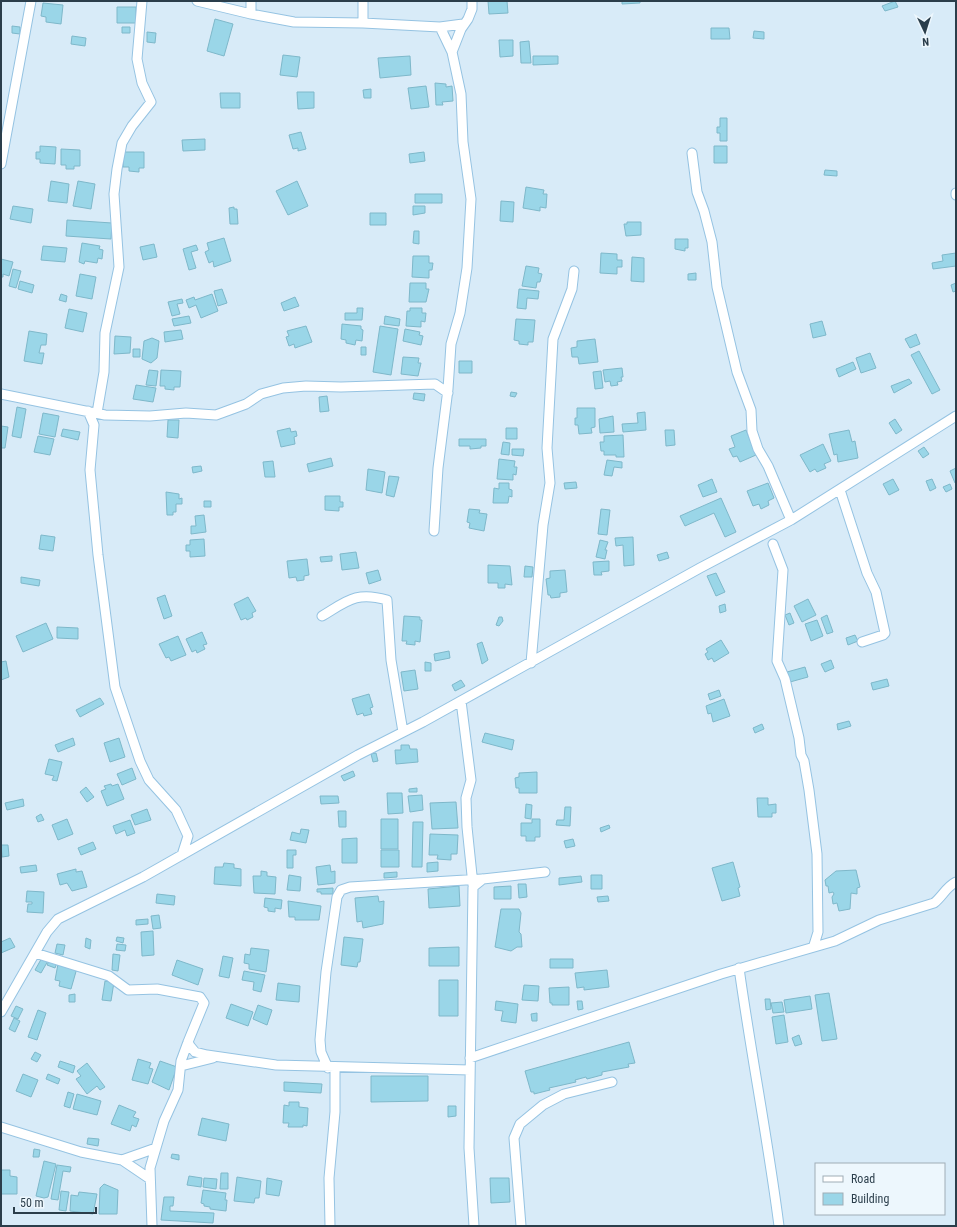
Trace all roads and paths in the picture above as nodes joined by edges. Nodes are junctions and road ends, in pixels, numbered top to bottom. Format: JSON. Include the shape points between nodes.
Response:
{"nodes":[{"id":1,"x":31,"y":1,"type":"edge"},
{"id":2,"x":142,"y":1,"type":"edge"},
{"id":3,"x":197,"y":1,"type":"edge"},
{"id":4,"x":251,"y":1,"type":"edge"},
{"id":5,"x":363,"y":1,"type":"edge"},
{"id":6,"x":472,"y":1,"type":"edge"},
{"id":7,"x":252,"y":14,"type":"junction"},
{"id":8,"x":363,"y":23,"type":"junction"},
{"id":9,"x":463,"y":24,"type":"junction"},
{"id":10,"x":440,"y":27,"type":"junction"},
{"id":11,"x":452,"y":52,"type":"junction"},
{"id":12,"x":692,"y":153,"type":"dead end"},
{"id":13,"x":1,"y":164,"type":"edge"},
{"id":14,"x":574,"y":271,"type":"dead end"},
{"id":15,"x":449,"y":378,"type":"junction"},
{"id":16,"x":435,"y":384,"type":"junction"},
{"id":17,"x":448,"y":393,"type":"junction"},
{"id":18,"x":1,"y":394,"type":"edge"},
{"id":19,"x":97,"y":413,"type":"junction"},
{"id":20,"x":956,"y":416,"type":"edge"},
{"id":21,"x":94,"y":425,"type":"junction"},
{"id":22,"x":840,"y":490,"type":"junction"},
{"id":23,"x":790,"y":520,"type":"junction"},
{"id":24,"x":434,"y":531,"type":"dead end"},
{"id":25,"x":773,"y":544,"type":"dead end"},
{"id":26,"x":322,"y":616,"type":"dead end"},
{"id":27,"x":862,"y":642,"type":"dead end"},
{"id":28,"x":531,"y":663,"type":"junction"},
{"id":29,"x":461,"y":702,"type":"junction"},
{"id":30,"x":446,"y":710,"type":"junction"},
{"id":31,"x":463,"y":719,"type":"junction"},
{"id":32,"x":403,"y":732,"type":"junction"},
{"id":33,"x":188,"y":836,"type":"junction"},
{"id":34,"x":204,"y":842,"type":"junction"},
{"id":35,"x":182,"y":855,"type":"junction"},
{"id":36,"x":545,"y":872,"type":"dead end"},
{"id":37,"x":956,"y":882,"type":"edge"},
{"id":38,"x":473,"y":883,"type":"junction"},
{"id":39,"x":818,"y":944,"type":"junction"},
{"id":40,"x":35,"y":953,"type":"junction"},
{"id":41,"x":739,"y":968,"type":"junction"},
{"id":42,"x":1,"y":1012,"type":"edge"},
{"id":43,"x":188,"y":1042,"type":"junction"},
{"id":44,"x":217,"y":1057,"type":"junction"},
{"id":45,"x":470,"y":1058,"type":"junction"},
{"id":46,"x":181,"y":1066,"type":"junction"},
{"id":47,"x":331,"y":1068,"type":"junction"},
{"id":48,"x":470,"y":1070,"type":"junction"},
{"id":49,"x":612,"y":1082,"type":"dead end"},
{"id":50,"x":1,"y":1127,"type":"edge"},
{"id":51,"x":156,"y":1148,"type":"junction"},
{"id":52,"x":122,"y":1160,"type":"junction"},
{"id":53,"x":150,"y":1179,"type":"junction"},
{"id":54,"x":152,"y":1226,"type":"edge"},
{"id":55,"x":330,"y":1226,"type":"edge"},
{"id":56,"x":474,"y":1226,"type":"edge"},
{"id":57,"x":521,"y":1226,"type":"edge"},
{"id":58,"x":779,"y":1226,"type":"edge"}],
"edges":[{"from":1,"to":13,"type":"street"},
{"from":2,"to":19,"type":"street","via":[[137,59],[142,83],[151,102],[122,143],[117,169],[114,194],[119,267],[105,333],[104,372]]},
{"from":3,"to":7,"type":"street"},
{"from":4,"to":7,"type":"street"},
{"from":5,"to":8,"type":"street"},
{"from":6,"to":9,"type":"street","via":[[472,9]]},
{"from":7,"to":8,"type":"street","via":[[294,22]]},
{"from":8,"to":10,"type":"street"},
{"from":9,"to":10,"type":"street"},
{"from":9,"to":11,"type":"street"},
{"from":10,"to":11,"type":"street"},
{"from":11,"to":15,"type":"street","via":[[462,94],[463,142],[471,199],[467,268],[460,313],[451,344]]},
{"from":12,"to":23,"type":"street","via":[[697,192],[712,242],[717,287],[738,372],[751,410],[752,431]]},
{"from":14,"to":28,"type":"street","via":[[572,290],[553,340],[547,448],[550,482],[543,526]]},
{"from":15,"to":16,"type":"street"},
{"from":15,"to":17,"type":"street"},
{"from":16,"to":17,"type":"street"},
{"from":16,"to":19,"type":"street","via":[[283,388],[261,394],[246,404],[216,415],[186,413],[150,416]]},
{"from":17,"to":24,"type":"street","via":[[438,468]]},
{"from":18,"to":19,"type":"street"},
{"from":19,"to":21,"type":"street"},
{"from":19,"to":21,"type":"street"},
{"from":20,"to":22,"type":"street"},
{"from":21,"to":33,"type":"street","via":[[90,470],[115,687],[149,780],[176,810]]},
{"from":22,"to":23,"type":"street"},
{"from":22,"to":27,"type":"street","via":[[867,573],[876,592],[885,633]]},
{"from":23,"to":28,"type":"street"},
{"from":25,"to":39,"type":"street","via":[[783,570],[777,661],[785,679],[809,790],[818,875]]},
{"from":26,"to":32,"type":"street","via":[[347,600],[371,595],[387,600],[391,660]]},
{"from":28,"to":29,"type":"street"},
{"from":29,"to":30,"type":"street"},
{"from":29,"to":31,"type":"street"},
{"from":30,"to":31,"type":"street","via":[[456,712]]},
{"from":30,"to":32,"type":"street"},
{"from":31,"to":38,"type":"street","via":[[471,780],[466,798]]},
{"from":32,"to":34,"type":"street"},
{"from":33,"to":34,"type":"street"},
{"from":33,"to":35,"type":"street"},
{"from":34,"to":35,"type":"street"},
{"from":35,"to":40,"type":"street","via":[[58,919]]},
{"from":36,"to":38,"type":"street","via":[[483,879]]},
{"from":37,"to":39,"type":"street","via":[[934,903],[879,920],[850,935]]},
{"from":38,"to":45,"type":"street"},
{"from":38,"to":47,"type":"street","via":[[350,888],[342,890],[337,896],[326,972],[320,1040],[322,1052]]},
{"from":39,"to":41,"type":"street"},
{"from":40,"to":42,"type":"street"},
{"from":40,"to":43,"type":"street","via":[[109,976],[128,990],[157,989],[200,997],[204,1003]]},
{"from":41,"to":45,"type":"street"},
{"from":41,"to":58,"type":"street"},
{"from":43,"to":44,"type":"street","via":[[195,1052]]},
{"from":43,"to":46,"type":"street"},
{"from":44,"to":46,"type":"street"},
{"from":44,"to":47,"type":"street","via":[[276,1065]]},
{"from":45,"to":48,"type":"street"},
{"from":46,"to":51,"type":"street","via":[[178,1090],[164,1121]]},
{"from":47,"to":48,"type":"street"},
{"from":47,"to":55,"type":"street","via":[[335,1112],[329,1178]]},
{"from":48,"to":56,"type":"street","via":[[469,1148]]},
{"from":49,"to":57,"type":"street","via":[[564,1094],[543,1105],[520,1124],[514,1138]]},
{"from":50,"to":52,"type":"street","via":[[81,1152]]},
{"from":51,"to":52,"type":"street"},
{"from":51,"to":53,"type":"street","via":[[150,1168]]},
{"from":52,"to":53,"type":"street"},
{"from":53,"to":54,"type":"street"}]}
